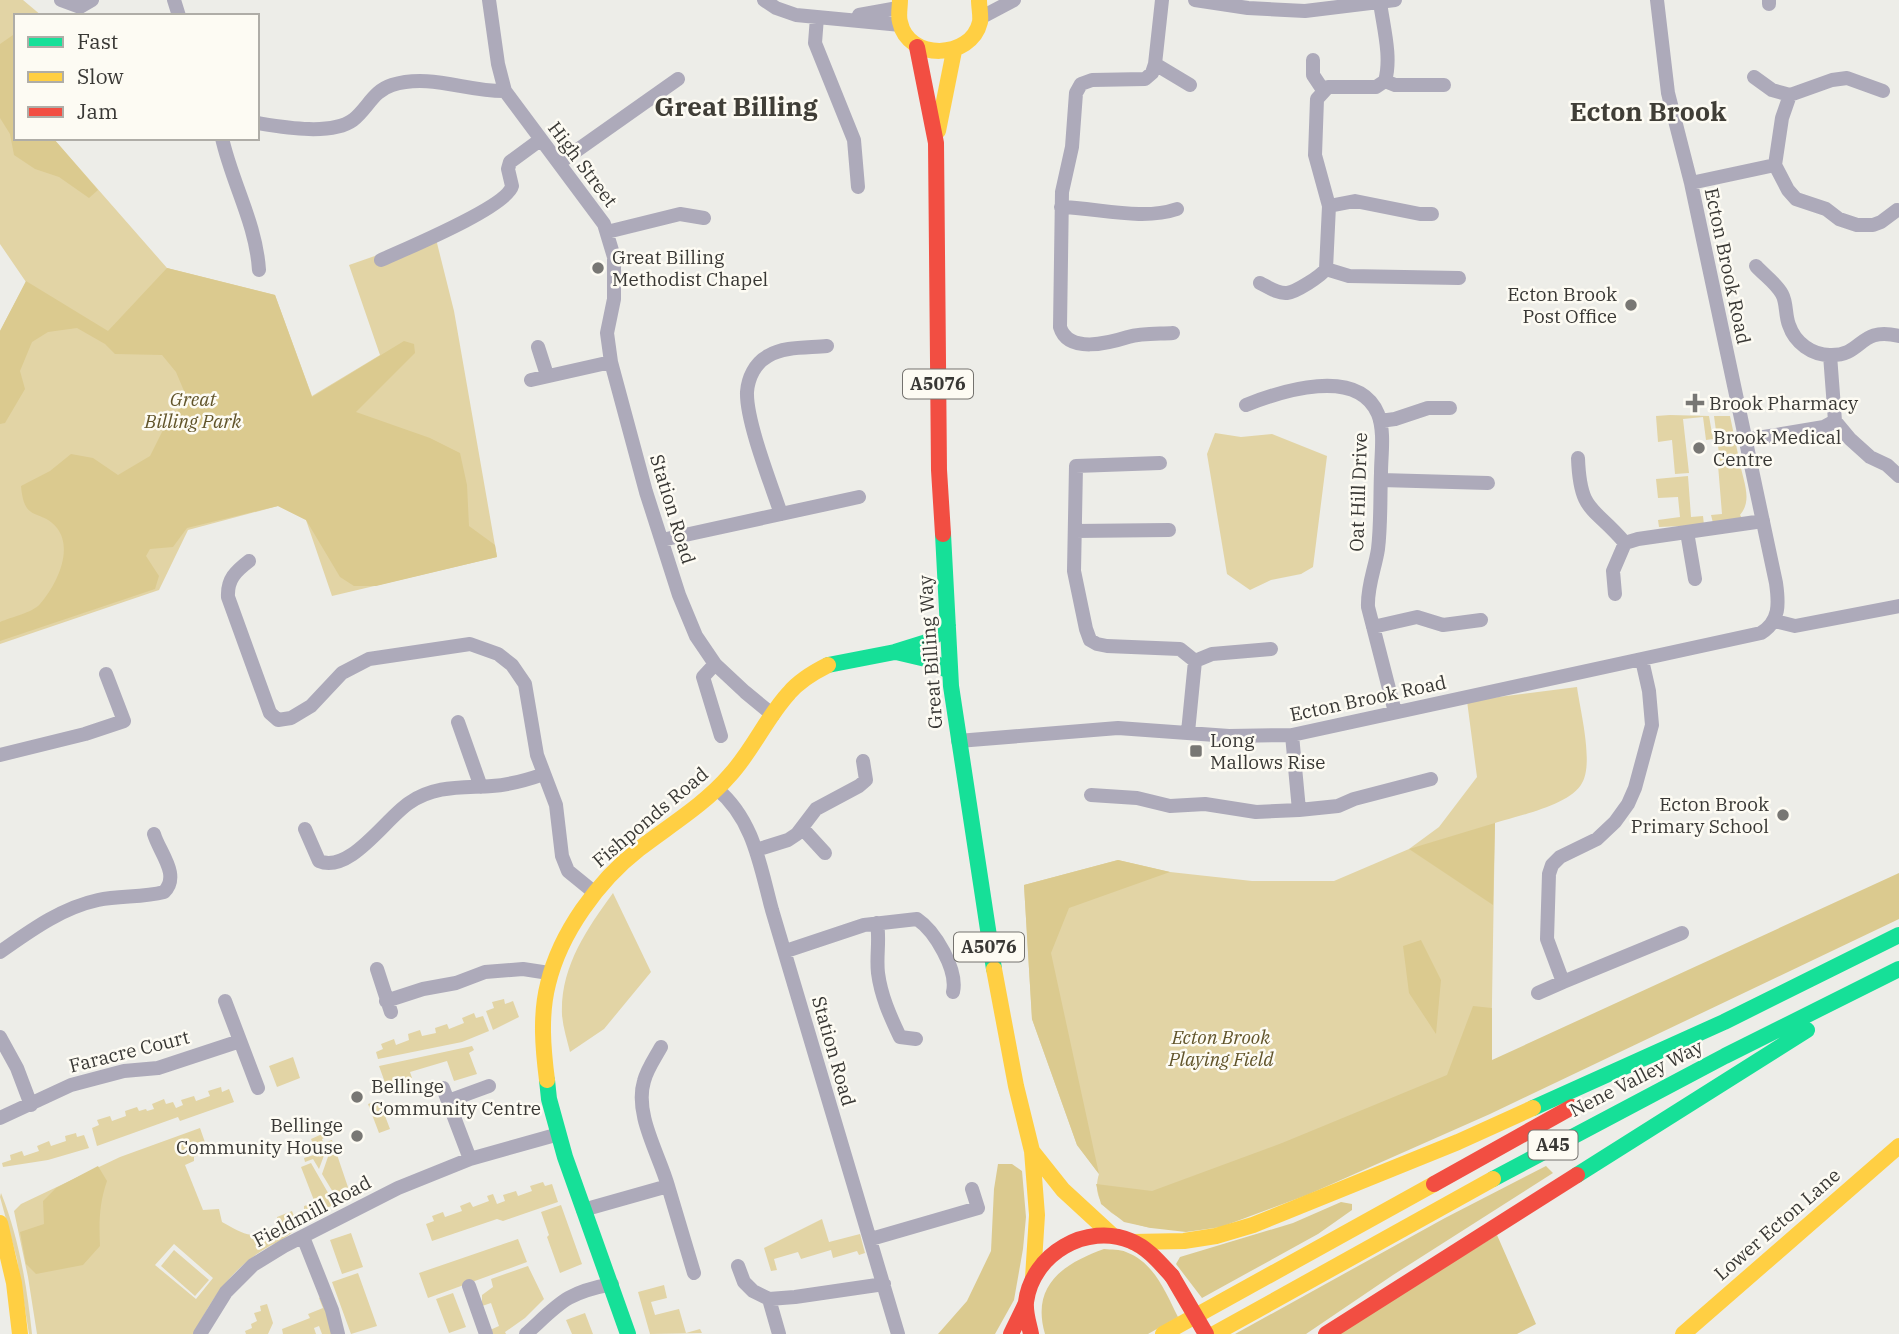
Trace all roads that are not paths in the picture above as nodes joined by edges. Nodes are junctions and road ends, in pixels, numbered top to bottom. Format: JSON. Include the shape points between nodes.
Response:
{"nodes":[{"id":1,"x":61,"y":0,"type":"edge"},
{"id":2,"x":93,"y":0,"type":"edge"},
{"id":3,"x":489,"y":0,"type":"edge"},
{"id":4,"x":764,"y":0,"type":"edge"},
{"id":5,"x":979,"y":0,"type":"edge"},
{"id":6,"x":1014,"y":0,"type":"edge"},
{"id":7,"x":1161,"y":0,"type":"edge"},
{"id":8,"x":1195,"y":0,"type":"edge"},
{"id":9,"x":1395,"y":0,"type":"edge"},
{"id":10,"x":1657,"y":0,"type":"edge"},
{"id":11,"x":1380,"y":2,"type":"junction"},
{"id":12,"x":899,"y":4,"type":"edge"},
{"id":13,"x":1277,"y":5,"type":"edge"},
{"id":14,"x":817,"y":17,"type":"junction"},
{"id":15,"x":844,"y":18,"type":"junction"},
{"id":16,"x":980,"y":18,"type":"junction"},
{"id":17,"x":901,"y":25,"type":"junction"},
{"id":18,"x":917,"y":47,"type":"junction"},
{"id":19,"x":954,"y":51,"type":"junction"},
{"id":20,"x":1313,"y":60,"type":"dead end"},
{"id":21,"x":1155,"y":64,"type":"junction"},
{"id":22,"x":1754,"y":77,"type":"dead end"},
{"id":23,"x":678,"y":79,"type":"dead end"},
{"id":24,"x":1385,"y":81,"type":"junction"},
{"id":25,"x":1190,"y":85,"type":"dead end"},
{"id":26,"x":1444,"y":85,"type":"dead end"},
{"id":27,"x":1323,"y":90,"type":"junction"},
{"id":28,"x":505,"y":91,"type":"junction"},
{"id":29,"x":1883,"y":91,"type":"dead end"},
{"id":30,"x":1790,"y":95,"type":"junction"},
{"id":31,"x":259,"y":123,"type":"edge"},
{"id":32,"x":222,"y":140,"type":"edge"},
{"id":33,"x":540,"y":140,"type":"junction"},
{"id":34,"x":936,"y":143,"type":"junction"},
{"id":35,"x":559,"y":163,"type":"junction"},
{"id":36,"x":1775,"y":165,"type":"junction"},
{"id":37,"x":1691,"y":183,"type":"junction"},
{"id":38,"x":858,"y":187,"type":"dead end"},
{"id":39,"x":1061,"y":206,"type":"junction"},
{"id":40,"x":1329,"y":206,"type":"junction"},
{"id":41,"x":1177,"y":209,"type":"dead end"},
{"id":42,"x":1897,"y":210,"type":"dead end"},
{"id":43,"x":1433,"y":214,"type":"dead end"},
{"id":44,"x":704,"y":218,"type":"dead end"},
{"id":45,"x":607,"y":232,"type":"junction"},
{"id":46,"x":381,"y":260,"type":"dead end"},
{"id":47,"x":1756,"y":266,"type":"dead end"},
{"id":48,"x":1326,"y":269,"type":"junction"},
{"id":49,"x":259,"y":270,"type":"dead end"},
{"id":50,"x":1459,"y":278,"type":"dead end"},
{"id":51,"x":1260,"y":283,"type":"dead end"},
{"id":52,"x":1173,"y":333,"type":"dead end"},
{"id":53,"x":1899,"y":337,"type":"edge"},
{"id":54,"x":827,"y":346,"type":"dead end"},
{"id":55,"x":538,"y":347,"type":"dead end"},
{"id":56,"x":1830,"y":355,"type":"junction"},
{"id":57,"x":611,"y":362,"type":"junction"},
{"id":58,"x":547,"y":375,"type":"junction"},
{"id":59,"x":531,"y":380,"type":"dead end"},
{"id":60,"x":1246,"y":405,"type":"dead end"},
{"id":61,"x":1450,"y":408,"type":"dead end"},
{"id":62,"x":1380,"y":421,"type":"junction"},
{"id":63,"x":1835,"y":421,"type":"junction"},
{"id":64,"x":632,"y":440,"type":"joint"},
{"id":65,"x":1745,"y":440,"type":"junction"},
{"id":66,"x":1578,"y":458,"type":"dead end"},
{"id":67,"x":1160,"y":463,"type":"dead end"},
{"id":68,"x":1899,"y":476,"type":"edge"},
{"id":69,"x":1381,"y":480,"type":"junction"},
{"id":70,"x":1488,"y":483,"type":"dead end"},
{"id":71,"x":859,"y":497,"type":"dead end"},
{"id":72,"x":781,"y":514,"type":"junction"},
{"id":73,"x":1763,"y":521,"type":"junction"},
{"id":74,"x":1169,"y":530,"type":"dead end"},
{"id":75,"x":1075,"y":531,"type":"junction"},
{"id":76,"x":1687,"y":533,"type":"junction"},
{"id":77,"x":662,"y":540,"type":"junction"},
{"id":78,"x":1625,"y":543,"type":"junction"},
{"id":79,"x":249,"y":561,"type":"dead end"},
{"id":80,"x":1695,"y":579,"type":"dead end"},
{"id":81,"x":1615,"y":594,"type":"dead end"},
{"id":82,"x":1899,"y":606,"type":"edge"},
{"id":83,"x":1481,"y":620,"type":"dead end"},
{"id":84,"x":1775,"y":621,"type":"junction"},
{"id":85,"x":948,"y":625,"type":"junction"},
{"id":86,"x":1373,"y":627,"type":"junction"},
{"id":87,"x":1271,"y":649,"type":"dead end"},
{"id":88,"x":895,"y":652,"type":"junction"},
{"id":89,"x":1642,"y":660,"type":"junction"},
{"id":90,"x":1195,"y":661,"type":"junction"},
{"id":91,"x":716,"y":664,"type":"junction"},
{"id":92,"x":950,"y":672,"type":"junction"},
{"id":93,"x":106,"y":674,"type":"dead end"},
{"id":94,"x":1395,"y":712,"type":"junction"},
{"id":95,"x":773,"y":715,"type":"junction"},
{"id":96,"x":458,"y":722,"type":"dead end"},
{"id":97,"x":1188,"y":733,"type":"junction"},
{"id":98,"x":1292,"y":735,"type":"junction"},
{"id":99,"x":721,"y":736,"type":"dead end"},
{"id":100,"x":958,"y":741,"type":"junction"},
{"id":101,"x":0,"y":755,"type":"edge"},
{"id":102,"x":863,"y":761,"type":"dead end"},
{"id":103,"x":544,"y":774,"type":"junction"},
{"id":104,"x":1431,"y":779,"type":"dead end"},
{"id":105,"x":481,"y":787,"type":"junction"},
{"id":106,"x":717,"y":789,"type":"junction"},
{"id":107,"x":1091,"y":795,"type":"dead end"},
{"id":108,"x":1299,"y":810,"type":"junction"},
{"id":109,"x":305,"y":829,"type":"dead end"},
{"id":110,"x":803,"y":829,"type":"junction"},
{"id":111,"x":154,"y":834,"type":"dead end"},
{"id":112,"x":756,"y":850,"type":"junction"},
{"id":113,"x":825,"y":853,"type":"dead end"},
{"id":114,"x":595,"y":893,"type":"junction"},
{"id":115,"x":877,"y":923,"type":"junction"},
{"id":116,"x":1682,"y":933,"type":"dead end"},
{"id":117,"x":1899,"y":935,"type":"edge"},
{"id":118,"x":786,"y":951,"type":"junction"},
{"id":119,"x":0,"y":952,"type":"edge"},
{"id":120,"x":377,"y":969,"type":"dead end"},
{"id":121,"x":1899,"y":970,"type":"edge"},
{"id":122,"x":549,"y":973,"type":"junction"},
{"id":123,"x":1563,"y":982,"type":"junction"},
{"id":124,"x":953,"y":992,"type":"dead end"},
{"id":125,"x":1538,"y":993,"type":"dead end"},
{"id":126,"x":225,"y":1001,"type":"dead end"},
{"id":127,"x":1724,"y":1022,"type":"junction"},
{"id":128,"x":0,"y":1037,"type":"edge"},
{"id":129,"x":916,"y":1039,"type":"dead end"},
{"id":130,"x":240,"y":1041,"type":"junction"},
{"id":131,"x":662,"y":1047,"type":"dead end"},
{"id":132,"x":489,"y":1086,"type":"dead end"},
{"id":133,"x":258,"y":1088,"type":"dead end"},
{"id":134,"x":31,"y":1105,"type":"junction"},
{"id":135,"x":0,"y":1118,"type":"edge"},
{"id":136,"x":559,"y":1134,"type":"junction"},
{"id":137,"x":1899,"y":1146,"type":"edge"},
{"id":138,"x":1032,"y":1151,"type":"junction"},
{"id":139,"x":470,"y":1160,"type":"junction"},
{"id":140,"x":668,"y":1186,"type":"junction"},
{"id":141,"x":972,"y":1189,"type":"dead end"},
{"id":142,"x":583,"y":1210,"type":"junction"},
{"id":143,"x":0,"y":1223,"type":"edge"},
{"id":144,"x":1113,"y":1236,"type":"junction"},
{"id":145,"x":303,"y":1237,"type":"junction"},
{"id":146,"x":871,"y":1239,"type":"junction"},
{"id":147,"x":1133,"y":1242,"type":"junction"},
{"id":148,"x":738,"y":1266,"type":"dead end"},
{"id":149,"x":694,"y":1273,"type":"dead end"},
{"id":150,"x":1032,"y":1278,"type":"junction"},
{"id":151,"x":884,"y":1283,"type":"junction"},
{"id":152,"x":611,"y":1284,"type":"junction"},
{"id":153,"x":469,"y":1286,"type":"dead end"},
{"id":154,"x":769,"y":1299,"type":"junction"},
{"id":155,"x":1026,"y":1303,"type":"junction"},
{"id":156,"x":20,"y":1334,"type":"edge"},
{"id":157,"x":200,"y":1334,"type":"edge"},
{"id":158,"x":338,"y":1334,"type":"edge"},
{"id":159,"x":486,"y":1334,"type":"edge"},
{"id":160,"x":526,"y":1334,"type":"edge"},
{"id":161,"x":628,"y":1334,"type":"edge"},
{"id":162,"x":779,"y":1334,"type":"edge"},
{"id":163,"x":898,"y":1334,"type":"edge"},
{"id":164,"x":1011,"y":1334,"type":"edge"},
{"id":165,"x":1031,"y":1334,"type":"edge"},
{"id":166,"x":1163,"y":1334,"type":"edge"},
{"id":167,"x":1206,"y":1334,"type":"edge"},
{"id":168,"x":1214,"y":1334,"type":"edge"},
{"id":169,"x":1326,"y":1334,"type":"edge"},
{"id":170,"x":1683,"y":1334,"type":"edge"}],
"edges":[{"from":1,"to":2,"type":"street","via":[[80,7]]},
{"from":3,"to":28,"type":"street","name":"High Street"},
{"from":4,"to":14,"type":"street","via":[[785,12]]},
{"from":5,"to":16,"type":"main road"},
{"from":6,"to":16,"type":"street"},
{"from":7,"to":21,"type":"street"},
{"from":8,"to":13,"type":"street","via":[[1248,8]]},
{"from":9,"to":11,"type":"street"},
{"from":10,"to":37,"type":"street","name":"Ecton Brook Road","via":[[1668,93]]},
{"from":11,"to":13,"type":"street","via":[[1336,8]]},
{"from":11,"to":24,"type":"street"},
{"from":12,"to":15,"type":"street"},
{"from":12,"to":17,"type":"main road"},
{"from":14,"to":15,"type":"street"},
{"from":14,"to":38,"type":"street","via":[[815,43],[854,140]]},
{"from":15,"to":17,"type":"street"},
{"from":16,"to":19,"type":"main road","via":[[972,38]]},
{"from":17,"to":18,"type":"main road"},
{"from":18,"to":19,"type":"main road","via":[[929,52]]},
{"from":18,"to":34,"type":"main road","name":"Great Billing Way","number":"A5076"},
{"from":19,"to":34,"type":"main road","name":"Great Billing Way","number":"A5076"},
{"from":20,"to":27,"type":"street","via":[[1313,75]]},
{"from":21,"to":25,"type":"street"},
{"from":21,"to":39,"type":"street","via":[[1152,73],[1140,81],[1092,80],[1078,89]]},
{"from":22,"to":30,"type":"street","via":[[1772,90]]},
{"from":23,"to":35,"type":"street"},
{"from":24,"to":26,"type":"street"},
{"from":24,"to":27,"type":"street","via":[[1376,87]]},
{"from":27,"to":40,"type":"street","via":[[1316,104],[1315,155]]},
{"from":28,"to":31,"type":"street","via":[[444,82],[393,84],[377,92],[352,120],[338,127]]},
{"from":28,"to":33,"type":"street","name":"High Street"},
{"from":29,"to":30,"type":"street","via":[[1847,78]]},
{"from":30,"to":36,"type":"street"},
{"from":32,"to":49,"type":"street","via":[[257,243]]},
{"from":33,"to":35,"type":"street","name":"High Street"},
{"from":33,"to":46,"type":"street","via":[[510,162],[512,186],[506,197]]},
{"from":34,"to":85,"type":"main road","name":"Great Billing Way","number":"A5076","via":[[939,470]]},
{"from":35,"to":45,"type":"street","name":"High Street"},
{"from":36,"to":37,"type":"street"},
{"from":36,"to":42,"type":"street","via":[[1796,199],[1848,222],[1873,225]]},
{"from":37,"to":65,"type":"street","name":"Ecton Brook Road"},
{"from":39,"to":41,"type":"street","via":[[1144,214]]},
{"from":39,"to":52,"type":"street","via":[[1060,327],[1066,338],[1104,344]]},
{"from":40,"to":43,"type":"street","via":[[1356,201]]},
{"from":40,"to":48,"type":"street"},
{"from":44,"to":45,"type":"street","via":[[680,214]]},
{"from":45,"to":57,"type":"street","name":"High Street","via":[[615,268],[607,333]]},
{"from":47,"to":56,"type":"street","via":[[1782,293],[1788,324],[1797,340],[1812,351]]},
{"from":48,"to":50,"type":"street","via":[[1349,276]]},
{"from":48,"to":51,"type":"street","via":[[1289,293]]},
{"from":53,"to":56,"type":"street","via":[[1873,334],[1848,352]]},
{"from":54,"to":72,"type":"street","via":[[770,354],[748,382],[752,419]]},
{"from":55,"to":58,"type":"street"},
{"from":56,"to":63,"type":"street"},
{"from":57,"to":58,"type":"street"},
{"from":57,"to":64,"type":"street","name":"High Street"},
{"from":58,"to":59,"type":"street"},
{"from":60,"to":62,"type":"street","name":"Oat Hill Drive","via":[[1288,391],[1324,386],[1351,389],[1373,405]]},
{"from":61,"to":62,"type":"street","via":[[1428,408]]},
{"from":62,"to":69,"type":"street","name":"Oat Hill Drive"},
{"from":63,"to":65,"type":"street","via":[[1824,427]]},
{"from":63,"to":68,"type":"street","via":[[1870,457]]},
{"from":64,"to":77,"type":"street","name":"Station Road"},
{"from":65,"to":73,"type":"street","name":"Ecton Brook Road"},
{"from":66,"to":78,"type":"street","via":[[1579,482],[1589,509]]},
{"from":67,"to":75,"type":"street","via":[[1076,466]]},
{"from":69,"to":70,"type":"street"},
{"from":69,"to":86,"type":"street","name":"Oat Hill Drive","via":[[1378,550],[1367,590]]},
{"from":71,"to":72,"type":"street"},
{"from":72,"to":77,"type":"street"},
{"from":73,"to":76,"type":"street"},
{"from":73,"to":84,"type":"street","name":"Ecton Brook Road","via":[[1779,603]]},
{"from":74,"to":75,"type":"street"},
{"from":75,"to":90,"type":"street","via":[[1074,571],[1090,640],[1107,646],[1180,649]]},
{"from":76,"to":78,"type":"street"},
{"from":76,"to":80,"type":"street"},
{"from":77,"to":91,"type":"street","name":"Station Road","via":[[684,609]]},
{"from":78,"to":81,"type":"street","via":[[1613,571]]},
{"from":79,"to":103,"type":"street","via":[[232,576],[228,597],[275,718],[299,715],[342,673],[369,659],[480,646],[506,659],[523,679]]},
{"from":82,"to":84,"type":"street","via":[[1795,626]]},
{"from":83,"to":86,"type":"street","via":[[1443,625],[1417,617]]},
{"from":84,"to":89,"type":"street","name":"Ecton Brook Road","via":[[1761,633]]},
{"from":85,"to":88,"type":"main road","name":"Fishponds Road","via":[[927,642]]},
{"from":85,"to":92,"type":"main road","name":"Great Billing Way","number":"A5076"},
{"from":86,"to":94,"type":"street","name":"Oat Hill Drive"},
{"from":87,"to":90,"type":"street","via":[[1212,654]]},
{"from":88,"to":92,"type":"main road","name":"Fishponds Road","via":[[930,660]]},
{"from":88,"to":95,"type":"main road","name":"Fishponds Road","via":[[830,664],[789,692]]},
{"from":89,"to":94,"type":"street","name":"Ecton Brook Road"},
{"from":89,"to":123,"type":"street","via":[[1652,725],[1635,788],[1615,822],[1597,839],[1556,860],[1549,874],[1548,939]]},
{"from":90,"to":97,"type":"street"},
{"from":91,"to":95,"type":"street","name":"Station Road"},
{"from":91,"to":99,"type":"street","via":[[704,677]]},
{"from":92,"to":100,"type":"main road","name":"Great Billing Way","number":"A5076"},
{"from":93,"to":101,"type":"street","via":[[124,721]]},
{"from":94,"to":98,"type":"street","name":"Ecton Brook Road"},
{"from":95,"to":106,"type":"main road","name":"Fishponds Road"},
{"from":96,"to":105,"type":"street"},
{"from":97,"to":98,"type":"street","name":"Ecton Brook Road"},
{"from":97,"to":100,"type":"street","name":"Ecton Brook Road","via":[[1096,729]]},
{"from":98,"to":108,"type":"street"},
{"from":100,"to":138,"type":"main road","name":"Great Billing Way","number":"A5076","via":[[986,929]]},
{"from":102,"to":110,"type":"street","via":[[871,781],[816,809]]},
{"from":103,"to":105,"type":"street"},
{"from":103,"to":114,"type":"street","via":[[556,804],[568,871]]},
{"from":104,"to":108,"type":"street","via":[[1338,806]]},
{"from":105,"to":109,"type":"street","via":[[422,795],[337,864],[319,862]]},
{"from":106,"to":112,"type":"street","name":"Station Road","via":[[740,813]]},
{"from":106,"to":114,"type":"main road","name":"Fishponds Road","via":[[629,857]]},
{"from":107,"to":108,"type":"street","via":[[1170,806]]},
{"from":110,"to":112,"type":"street","via":[[788,840]]},
{"from":110,"to":113,"type":"street"},
{"from":111,"to":119,"type":"street","via":[[171,875],[164,892],[95,901],[69,910]]},
{"from":112,"to":118,"type":"street","name":"Station Road"},
{"from":114,"to":122,"type":"main road","name":"Fishponds Road","via":[[560,944]]},
{"from":115,"to":118,"type":"street"},
{"from":115,"to":124,"type":"street","via":[[912,918],[923,923],[942,948],[954,979]]},
{"from":115,"to":129,"type":"street","via":[[878,975],[887,1008],[900,1037]]},
{"from":116,"to":123,"type":"street"},
{"from":117,"to":127,"type":"main road","number":"A45"},
{"from":118,"to":146,"type":"street","name":"Station Road"},
{"from":120,"to":122,"type":"street","via":[[388,1007],[423,989],[485,972],[523,969]]},
{"from":121,"to":168,"type":"main road","name":"Nene Valley Way","number":"A45","via":[[1579,1131]]},
{"from":121,"to":169,"type":"main road"},
{"from":122,"to":136,"type":"main road","name":"Fishponds Road","via":[[542,1040],[547,1095]]},
{"from":123,"to":125,"type":"street"},
{"from":126,"to":130,"type":"street"},
{"from":127,"to":147,"type":"main road","via":[[1458,1142],[1253,1225],[1184,1241]]},
{"from":127,"to":166,"type":"main road","name":"Nene Valley Way","number":"A45"},
{"from":128,"to":134,"type":"street"},
{"from":130,"to":133,"type":"street"},
{"from":130,"to":134,"type":"street","name":"Faracre Court","via":[[159,1068],[93,1077]]},
{"from":131,"to":140,"type":"street","via":[[642,1084],[642,1100],[647,1129]]},
{"from":132,"to":139,"type":"street","via":[[445,1094]]},
{"from":134,"to":135,"type":"street","name":"Faracre Court"},
{"from":136,"to":139,"type":"street","name":"Fieldmill Road"},
{"from":136,"to":142,"type":"main road","name":"Fishponds Road"},
{"from":137,"to":170,"type":"main road","name":"Lower Ecton Lane"},
{"from":138,"to":144,"type":"main road","name":"Great Billing Way","number":"A5076","via":[[1063,1190]]},
{"from":138,"to":150,"type":"main road","name":"Great Billing Way","number":"A5076","via":[[1037,1215]]},
{"from":139,"to":145,"type":"street","name":"Fieldmill Road","via":[[372,1200]]},
{"from":140,"to":142,"type":"street"},
{"from":140,"to":149,"type":"street"},
{"from":141,"to":146,"type":"street","via":[[978,1208]]},
{"from":142,"to":152,"type":"main road","name":"Fishponds Road"},
{"from":143,"to":156,"type":"main road"},
{"from":144,"to":147,"type":"main road"},
{"from":144,"to":150,"type":"main road","via":[[1091,1235],[1072,1241],[1054,1252]]},
{"from":145,"to":157,"type":"street","name":"Fieldmill Road","via":[[253,1265],[226,1292]]},
{"from":145,"to":158,"type":"street"},
{"from":146,"to":151,"type":"street","name":"Station Road"},
{"from":147,"to":167,"type":"main road","bridge":true,"via":[[1172,1276]]},
{"from":148,"to":154,"type":"street","via":[[744,1282]]},
{"from":150,"to":155,"type":"main road","name":"Great Billing Way"},
{"from":151,"to":154,"type":"street"},
{"from":151,"to":163,"type":"street","name":"Station Road"},
{"from":152,"to":160,"type":"street","via":[[575,1292]]},
{"from":152,"to":161,"type":"main road","name":"Fishponds Road"},
{"from":153,"to":159,"type":"street"},
{"from":154,"to":162,"type":"street"},
{"from":155,"to":164,"type":"main road"},
{"from":155,"to":165,"type":"main road"}]}
